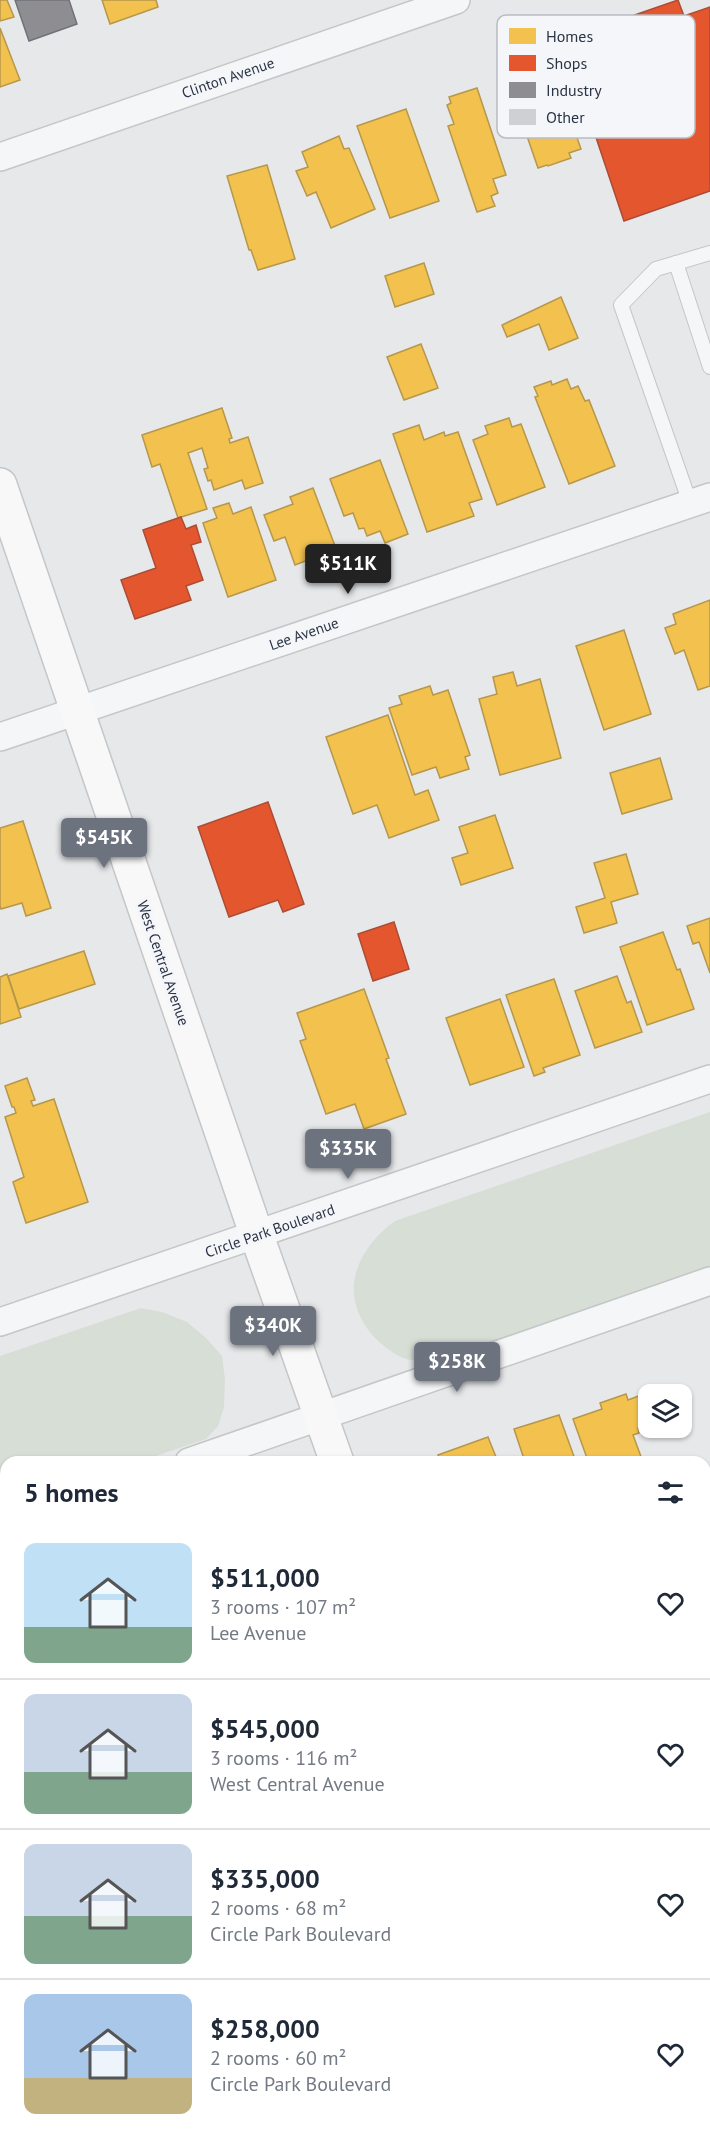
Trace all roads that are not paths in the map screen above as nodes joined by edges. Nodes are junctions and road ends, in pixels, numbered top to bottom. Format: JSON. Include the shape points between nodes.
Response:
{"nodes":[{"id":1,"x":456,"y":0,"type":"edge"},
{"id":2,"x":0,"y":157,"type":"edge"},
{"id":3,"x":710,"y":253,"type":"edge"},
{"id":4,"x":676,"y":263,"type":"junction"},
{"id":5,"x":706,"y":344,"type":"edge"},
{"id":6,"x":710,"y":367,"type":"edge"},
{"id":7,"x":0,"y":485,"type":"edge"},
{"id":8,"x":700,"y":500,"type":"edge"},
{"id":9,"x":77,"y":710,"type":"junction"},
{"id":10,"x":0,"y":737,"type":"edge"},
{"id":11,"x":710,"y":1080,"type":"edge"},
{"id":12,"x":257,"y":1236,"type":"junction"},
{"id":13,"x":710,"y":1281,"type":"edge"},
{"id":14,"x":0,"y":1322,"type":"edge"},
{"id":15,"x":321,"y":1416,"type":"junction"},
{"id":16,"x":206,"y":1456,"type":"edge"},
{"id":17,"x":335,"y":1456,"type":"edge"}],
"edges":[{"from":1,"to":2,"type":"street","name":"Clinton Avenue"},
{"from":3,"to":4,"type":"lane"},
{"from":4,"to":5,"type":"lane"},
{"from":4,"to":8,"type":"lane","via":[[656,269],[621,305]]},
{"from":5,"to":6,"type":"lane"},
{"from":7,"to":9,"type":"street","name":"West Central Avenue"},
{"from":8,"to":9,"type":"street","name":"Lee Avenue"},
{"from":9,"to":10,"type":"street","name":"Lee Avenue"},
{"from":9,"to":12,"type":"street","name":"West Central Avenue"},
{"from":11,"to":12,"type":"street","name":"Circle Park Boulevard"},
{"from":12,"to":14,"type":"street","name":"Circle Park Boulevard"},
{"from":12,"to":15,"type":"street","name":"West Central Avenue"},
{"from":13,"to":15,"type":"street"},
{"from":15,"to":16,"type":"street"},
{"from":15,"to":17,"type":"street","name":"West Central Avenue"}]}
